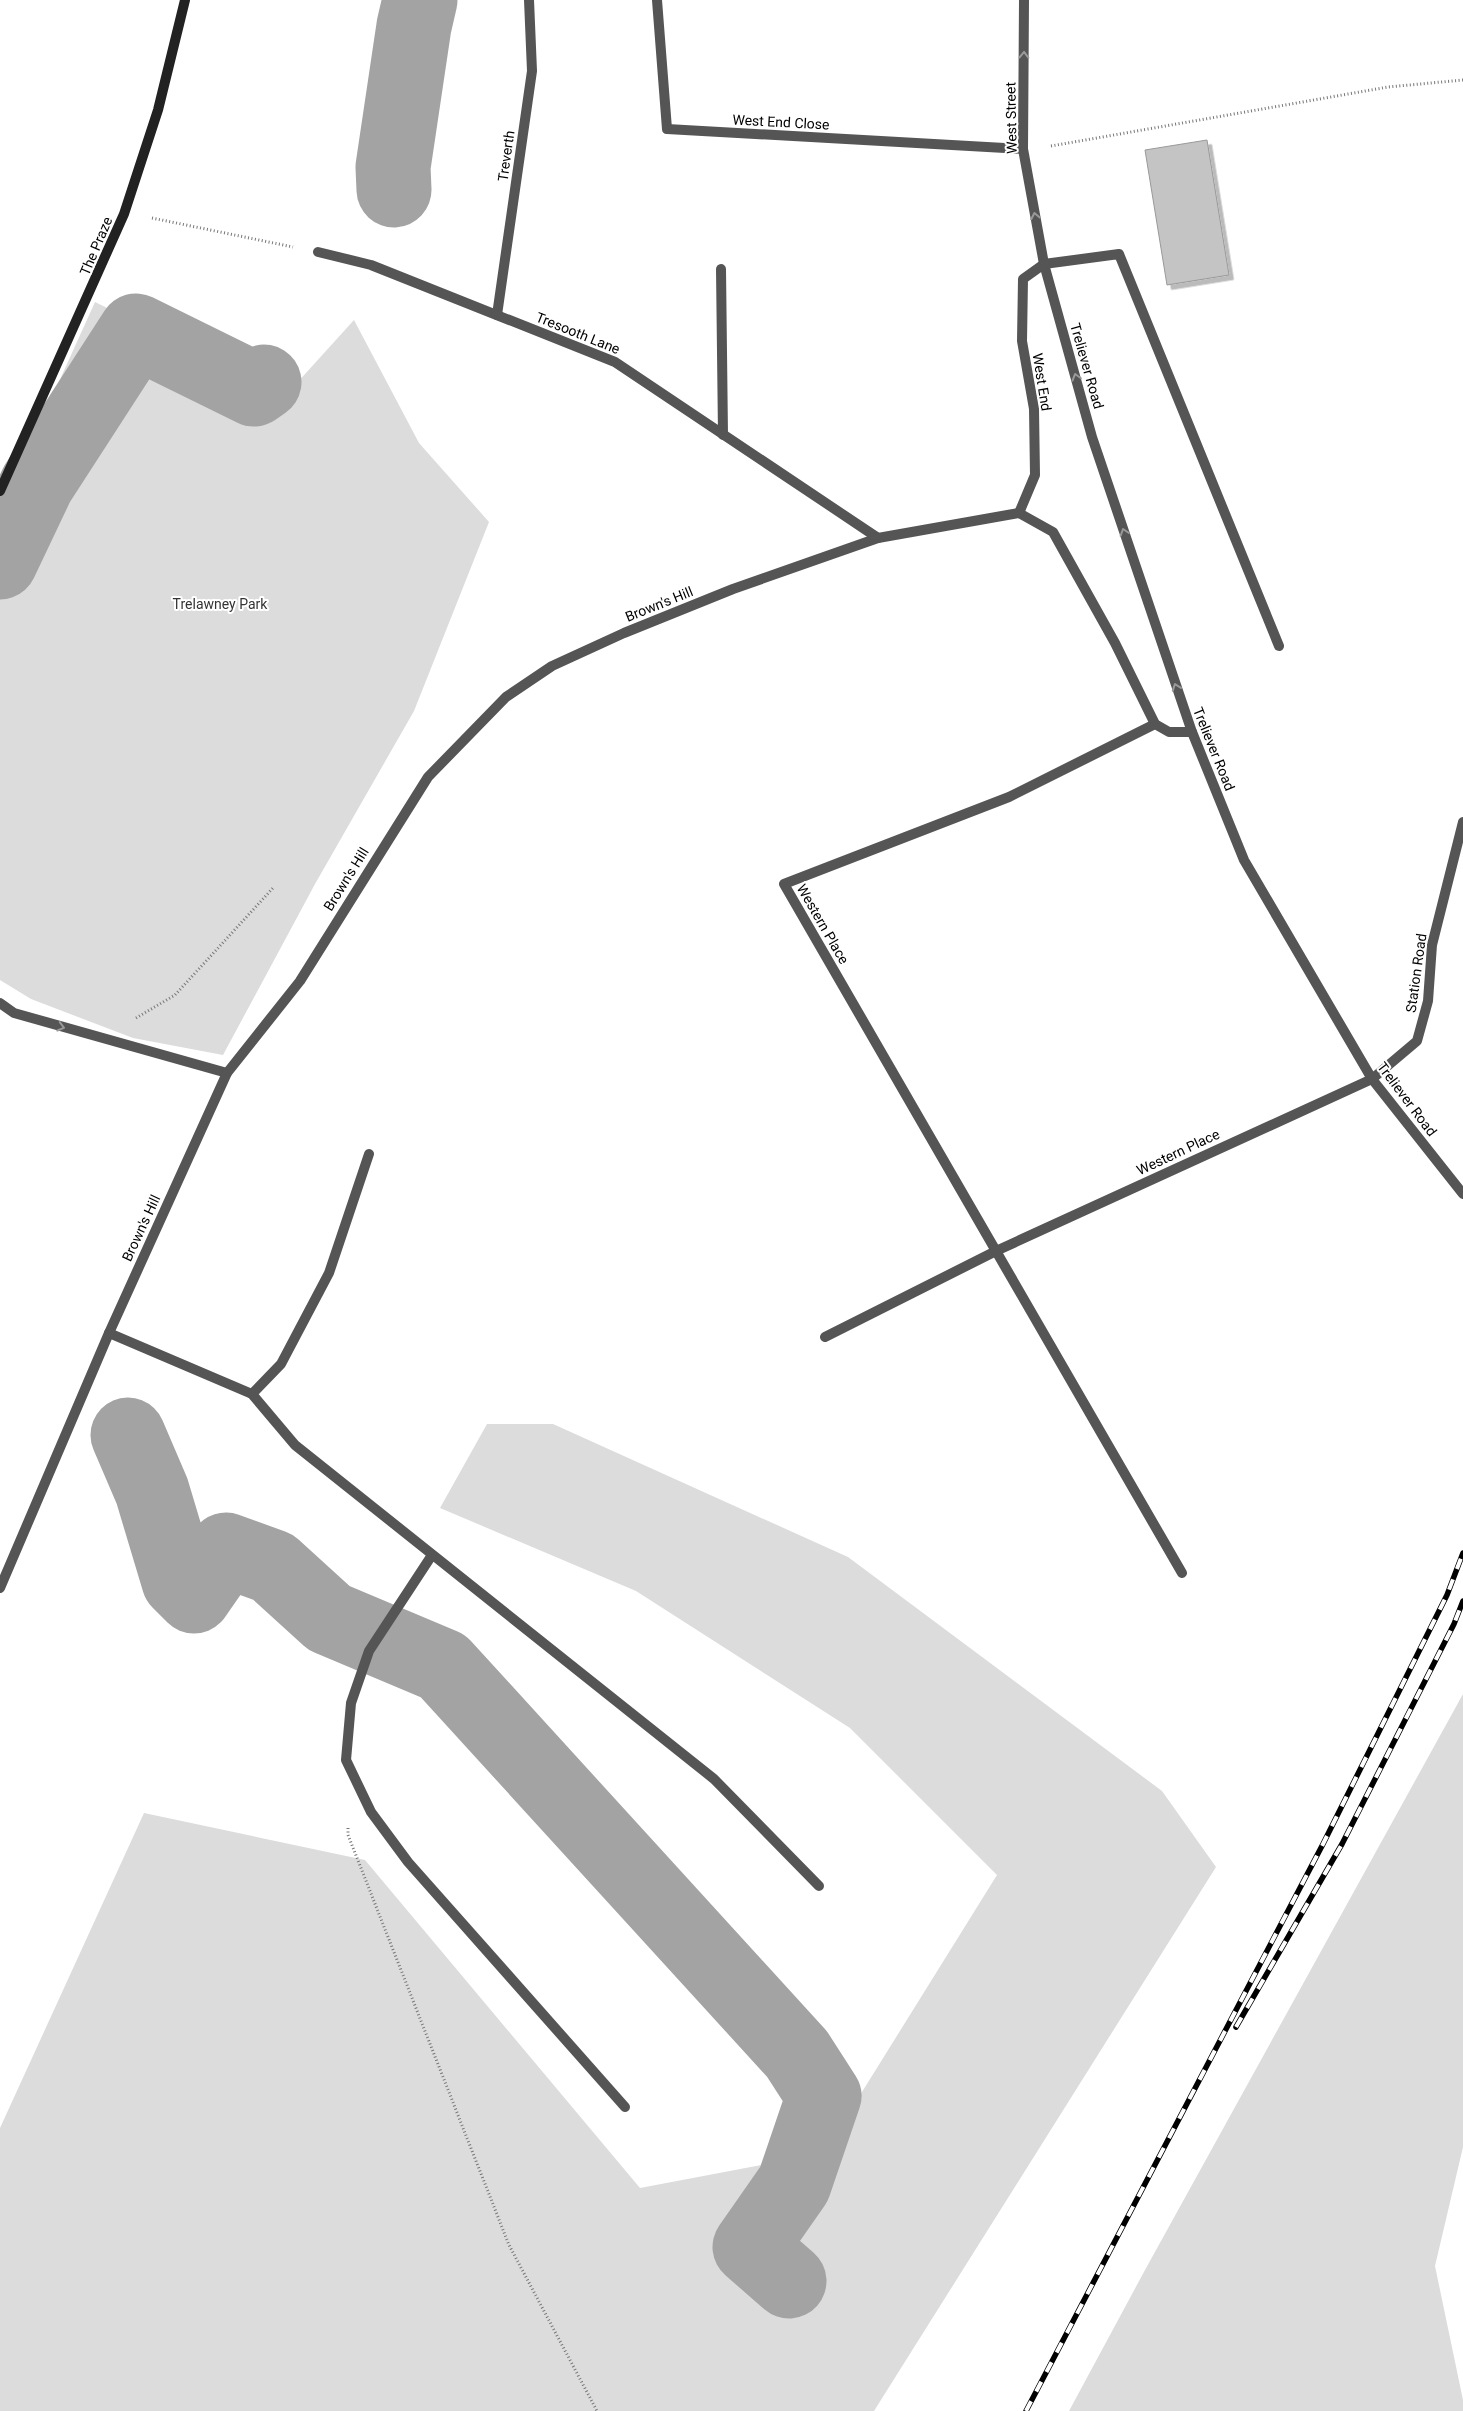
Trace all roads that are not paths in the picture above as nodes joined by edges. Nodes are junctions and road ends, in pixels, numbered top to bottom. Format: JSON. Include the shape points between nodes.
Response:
{"nodes":[{"id":1,"x":185,"y":0,"type":"edge"},
{"id":2,"x":529,"y":0,"type":"edge"},
{"id":3,"x":657,"y":0,"type":"edge"},
{"id":4,"x":1024,"y":0,"type":"edge"},
{"id":5,"x":1023,"y":149,"type":"junction"},
{"id":6,"x":318,"y":252,"type":"road end"},
{"id":7,"x":1044,"y":264,"type":"junction"},
{"id":8,"x":721,"y":270,"type":"dead end"},
{"id":9,"x":497,"y":315,"type":"junction"},
{"id":10,"x":722,"y":435,"type":"junction"},
{"id":11,"x":0,"y":491,"type":"edge"},
{"id":12,"x":1020,"y":513,"type":"junction"},
{"id":13,"x":878,"y":538,"type":"junction"},
{"id":14,"x":1279,"y":646,"type":"dead end"},
{"id":15,"x":1155,"y":724,"type":"junction"},
{"id":16,"x":1192,"y":732,"type":"junction"},
{"id":17,"x":1463,"y":822,"type":"edge"},
{"id":18,"x":0,"y":1003,"type":"edge"},
{"id":19,"x":227,"y":1074,"type":"junction"},
{"id":20,"x":1372,"y":1079,"type":"junction"},
{"id":21,"x":369,"y":1154,"type":"dead end"},
{"id":22,"x":1463,"y":1194,"type":"edge"},
{"id":23,"x":996,"y":1251,"type":"junction"},
{"id":24,"x":109,"y":1333,"type":"junction"},
{"id":25,"x":824,"y":1336,"type":"dead end"},
{"id":26,"x":252,"y":1394,"type":"junction"},
{"id":27,"x":432,"y":1555,"type":"junction"},
{"id":28,"x":1182,"y":1572,"type":"dead end"},
{"id":29,"x":0,"y":1588,"type":"edge"},
{"id":30,"x":820,"y":1886,"type":"dead end"},
{"id":31,"x":625,"y":2107,"type":"dead end"}],
"edges":[{"from":1,"to":11,"type":"main road","name":"The Praze","via":[[158,110],[124,214]]},
{"from":2,"to":9,"type":"street","name":"Treverth","via":[[532,71]]},
{"from":3,"to":5,"type":"street","name":"West End Close","via":[[667,129]]},
{"from":5,"to":4,"type":"street","name":"West Street","one_way":true},
{"from":7,"to":5,"type":"street","name":"West Street","one_way":true},
{"from":6,"to":9,"type":"street","name":"Tresooth Lane","via":[[371,265]]},
{"from":7,"to":12,"type":"street","name":"West End","via":[[1023,279],[1022,341],[1034,410],[1035,475]]},
{"from":7,"to":14,"type":"street","via":[[1119,254]]},
{"from":16,"to":7,"type":"street","name":"Treliever Road","one_way":true,"via":[[1092,437]]},
{"from":8,"to":10,"type":"street"},
{"from":9,"to":10,"type":"street","name":"Tresooth Lane","via":[[615,362]]},
{"from":10,"to":13,"type":"street","name":"Tresooth Lane"},
{"from":12,"to":13,"type":"street","name":"Brown's Hill"},
{"from":12,"to":15,"type":"street","via":[[1053,532],[1115,643]]},
{"from":13,"to":19,"type":"street","name":"Brown's Hill","via":[[733,589],[624,633],[552,666],[506,697],[428,777],[300,981]]},
{"from":15,"to":16,"type":"street","via":[[1169,732]]},
{"from":15,"to":23,"type":"street","name":"Western Place","via":[[1009,797],[784,884]]},
{"from":16,"to":20,"type":"street","name":"Treliever Road","via":[[1244,860]]},
{"from":17,"to":20,"type":"street","name":"Station Road","via":[[1432,945],[1428,1002],[1417,1041]]},
{"from":18,"to":19,"type":"street","one_way":true,"via":[[14,1013]]},
{"from":19,"to":24,"type":"street","name":"Brown's Hill"},
{"from":20,"to":22,"type":"street","name":"Treliever Road"},
{"from":20,"to":23,"type":"street","name":"Western Place"},
{"from":21,"to":26,"type":"street","via":[[329,1273],[281,1364]]},
{"from":23,"to":25,"type":"street","name":"Western Place"},
{"from":23,"to":28,"type":"street","name":"Western Place"},
{"from":24,"to":26,"type":"street"},
{"from":24,"to":29,"type":"street","name":"Brown's Hill"},
{"from":26,"to":27,"type":"street","via":[[295,1445]]},
{"from":27,"to":30,"type":"street","via":[[714,1779]]},
{"from":27,"to":31,"type":"street","via":[[369,1650],[352,1703],[346,1760],[371,1812],[408,1862]]}]}
